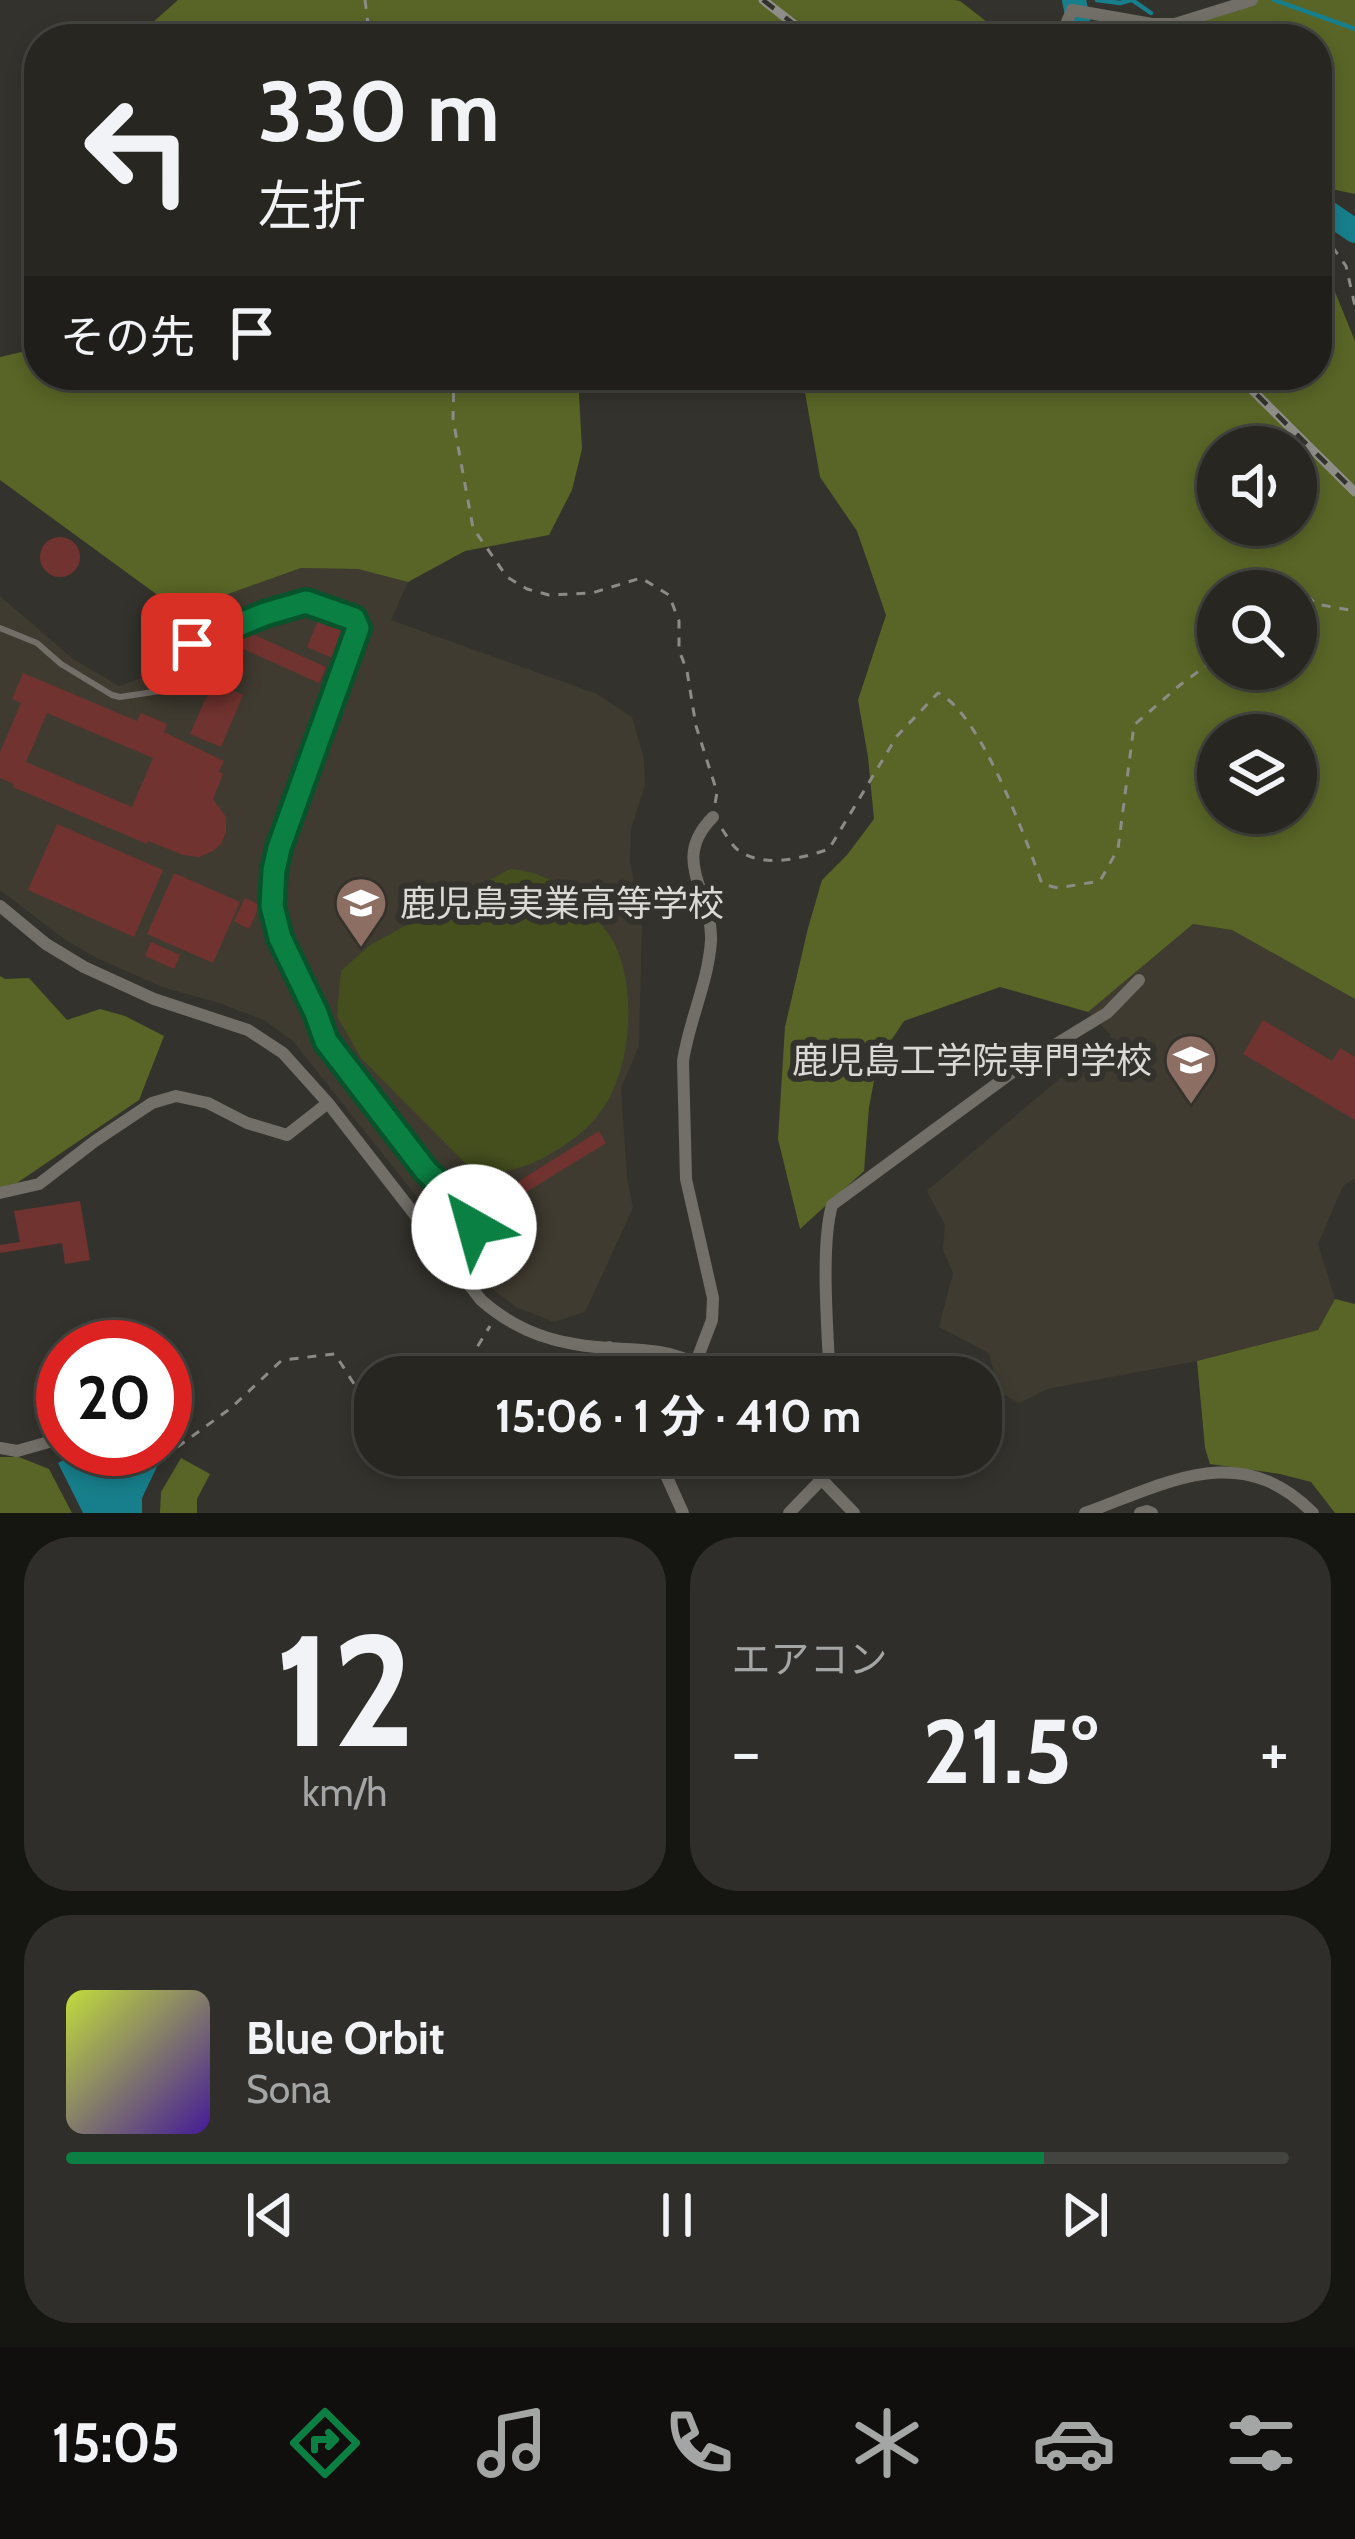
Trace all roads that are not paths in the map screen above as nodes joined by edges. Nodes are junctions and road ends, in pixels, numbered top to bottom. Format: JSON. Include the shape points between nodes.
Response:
{"nodes":[{"id":1,"x":1252,"y":0,"type":"edge"},
{"id":2,"x":1066,"y":24,"type":"edge"},
{"id":3,"x":1152,"y":24,"type":"edge"},
{"id":4,"x":1174,"y":24,"type":"edge"},
{"id":5,"x":0,"y":628,"type":"edge"},
{"id":6,"x":713,"y":817,"type":"road end"},
{"id":7,"x":0,"y":906,"type":"edge"},
{"id":8,"x":1139,"y":980,"type":"dead end"},
{"id":9,"x":328,"y":1103,"type":"junction"},
{"id":10,"x":0,"y":1193,"type":"edge"},
{"id":11,"x":447,"y":1259,"type":"junction"},
{"id":12,"x":609,"y":1347,"type":"junction"},
{"id":13,"x":605,"y":1356,"type":"edge"},
{"id":14,"x":675,"y":1356,"type":"edge"},
{"id":15,"x":697,"y":1356,"type":"edge"},
{"id":16,"x":830,"y":1356,"type":"edge"},
{"id":17,"x":36,"y":1446,"type":"edge"},
{"id":18,"x":0,"y":1448,"type":"edge"},
{"id":19,"x":666,"y":1476,"type":"edge"},
{"id":20,"x":817,"y":1476,"type":"edge"},
{"id":21,"x":821,"y":1480,"type":"junction"},
{"id":22,"x":683,"y":1513,"type":"edge"},
{"id":23,"x":789,"y":1513,"type":"edge"},
{"id":24,"x":854,"y":1513,"type":"edge"},
{"id":25,"x":1085,"y":1513,"type":"edge"},
{"id":26,"x":1140,"y":1513,"type":"edge"},
{"id":27,"x":1153,"y":1513,"type":"edge"},
{"id":28,"x":1313,"y":1513,"type":"edge"}],
"edges":[{"from":1,"to":4,"type":"street"},
{"from":2,"to":3,"type":"street","via":[[1072,10]]},
{"from":5,"to":11,"type":"lane","via":[[120,697],[160,691],[192,644],[265,614],[306,602],[354,619],[358,628],[279,848],[272,906],[326,1041],[426,1171],[472,1213],[474,1227]]},
{"from":6,"to":15,"type":"street","via":[[699,831],[692,858],[711,933],[683,1061],[686,1179],[713,1298]]},
{"from":7,"to":9,"type":"street","via":[[84,967],[248,1030],[283,1053]]},
{"from":8,"to":16,"type":"street","via":[[1107,1013],[832,1204]]},
{"from":9,"to":10,"type":"street","via":[[287,1135],[176,1096],[152,1103],[39,1184]]},
{"from":9,"to":11,"type":"street"},
{"from":11,"to":12,"type":"street","via":[[513,1325]]},
{"from":12,"to":13,"type":"street"},
{"from":12,"to":14,"type":"street"},
{"from":17,"to":18,"type":"street"},
{"from":19,"to":22,"type":"street"},
{"from":20,"to":21,"type":"street"},
{"from":21,"to":23,"type":"street"},
{"from":21,"to":24,"type":"street"},
{"from":25,"to":28,"type":"street","via":[[1184,1477],[1235,1471],[1276,1483]]},
{"from":26,"to":27,"type":"street"}]}
